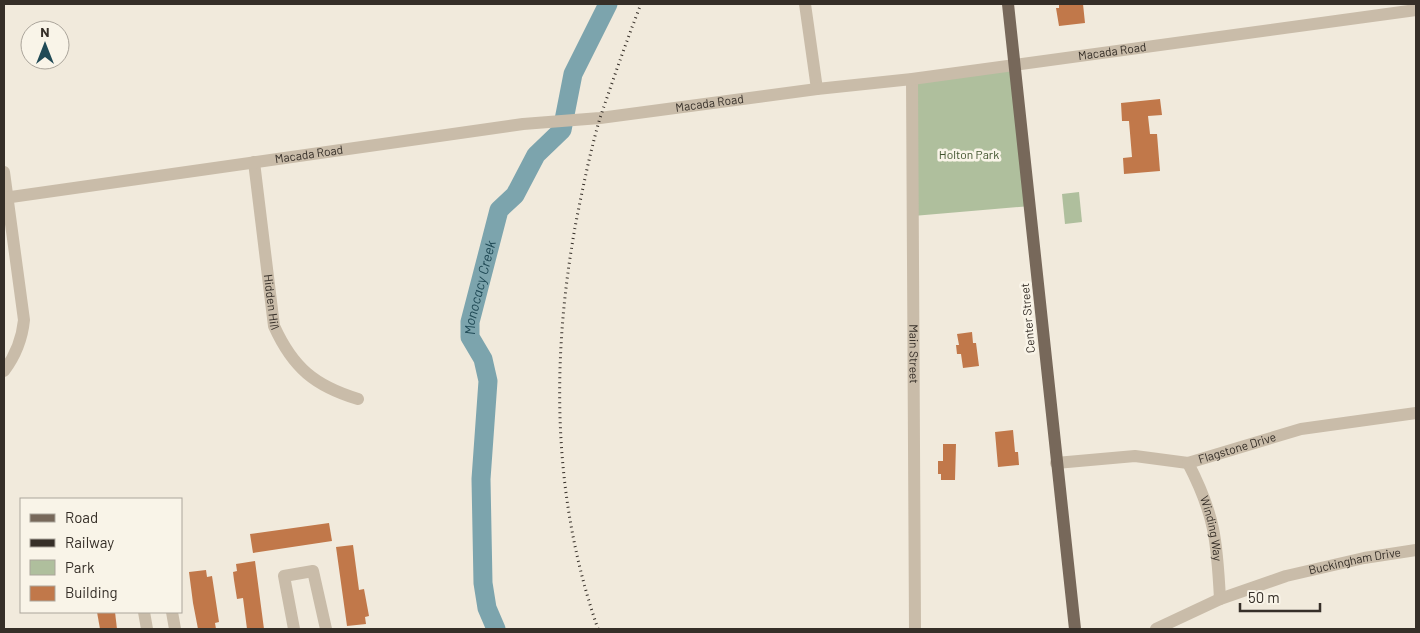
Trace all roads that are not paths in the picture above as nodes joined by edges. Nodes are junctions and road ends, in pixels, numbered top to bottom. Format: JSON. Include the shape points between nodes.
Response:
{"nodes":[{"id":1,"x":805,"y":4,"type":"edge"},
{"id":2,"x":1008,"y":4,"type":"edge"},
{"id":3,"x":1416,"y":10,"type":"edge"},
{"id":4,"x":1014,"y":64,"type":"junction"},
{"id":5,"x":912,"y":79,"type":"junction"},
{"id":6,"x":817,"y":89,"type":"junction"},
{"id":7,"x":254,"y":162,"type":"junction"},
{"id":8,"x":4,"y":172,"type":"edge"},
{"id":9,"x":6,"y":197,"type":"edge"},
{"id":10,"x":4,"y":371,"type":"edge"},
{"id":11,"x":358,"y":399,"type":"dead end"},
{"id":12,"x":1416,"y":413,"type":"edge"},
{"id":13,"x":1056,"y":463,"type":"junction"},
{"id":14,"x":1188,"y":463,"type":"junction"},
{"id":15,"x":1416,"y":550,"type":"edge"},
{"id":16,"x":1220,"y":599,"type":"junction"},
{"id":17,"x":144,"y":613,"type":"edge"},
{"id":18,"x":172,"y":613,"type":"edge"},
{"id":19,"x":146,"y":629,"type":"edge"},
{"id":20,"x":175,"y":629,"type":"edge"},
{"id":21,"x":294,"y":629,"type":"edge"},
{"id":22,"x":326,"y":629,"type":"edge"},
{"id":23,"x":915,"y":629,"type":"edge"},
{"id":24,"x":1075,"y":629,"type":"edge"},
{"id":25,"x":1156,"y":629,"type":"edge"}],
"edges":[{"from":1,"to":6,"type":"street"},
{"from":2,"to":4,"type":"main road","name":"Center Street"},
{"from":3,"to":4,"type":"street","name":"Macada Road"},
{"from":4,"to":5,"type":"street","name":"Macada Road"},
{"from":4,"to":13,"type":"main road","name":"Center Street"},
{"from":5,"to":6,"type":"street","name":"Macada Road"},
{"from":5,"to":23,"type":"street","name":"Main Street"},
{"from":6,"to":7,"type":"street","name":"Macada Road","via":[[590,119],[523,124]]},
{"from":7,"to":9,"type":"street","name":"Macada Road"},
{"from":7,"to":11,"type":"street","name":"Hidden Hill","via":[[274,326],[282,344],[302,369],[323,386]]},
{"from":8,"to":9,"type":"street"},
{"from":9,"to":10,"type":"street","via":[[24,320],[22,340]]},
{"from":12,"to":14,"type":"street","name":"Flagstone Drive","via":[[1301,429]]},
{"from":13,"to":14,"type":"street","name":"Flagstone Drive","via":[[1135,456]]},
{"from":13,"to":24,"type":"main road","name":"Center Street"},
{"from":14,"to":16,"type":"street","name":"Winding Way","via":[[1212,517]]},
{"from":15,"to":16,"type":"street","name":"Buckingham Drive","via":[[1318,568]]},
{"from":16,"to":25,"type":"street","name":"Buckingham Drive"},
{"from":17,"to":19,"type":"street"},
{"from":18,"to":20,"type":"street"},
{"from":21,"to":22,"type":"street","via":[[284,576],[313,571]]}]}
